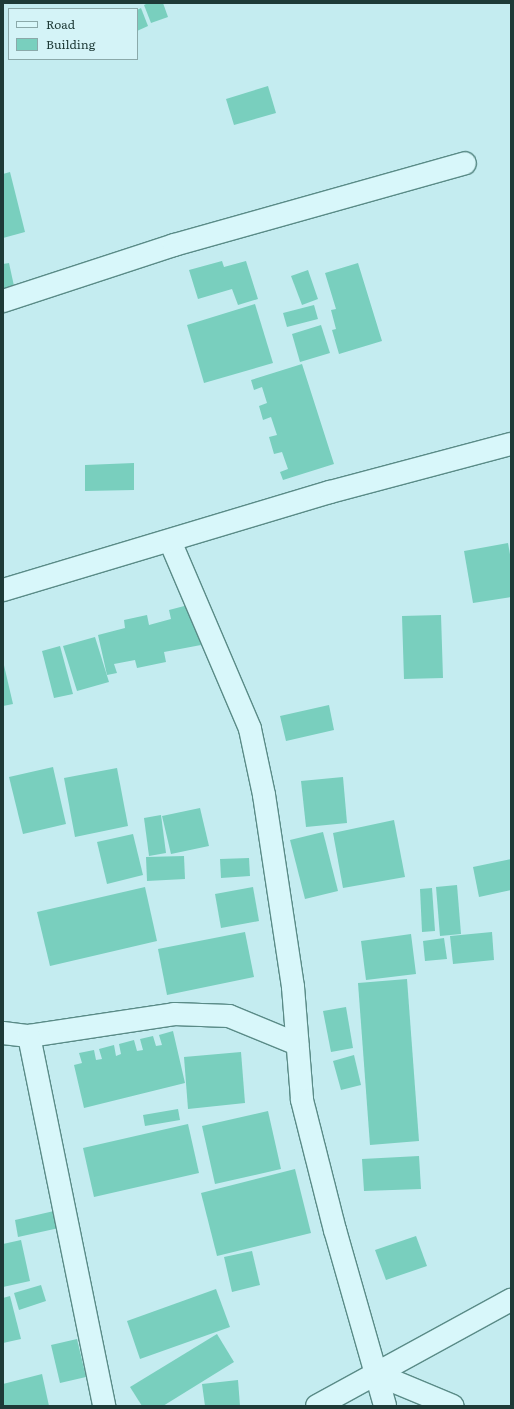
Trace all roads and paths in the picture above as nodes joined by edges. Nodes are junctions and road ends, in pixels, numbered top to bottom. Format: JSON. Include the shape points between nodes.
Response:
{"nodes":[{"id":1,"x":465,"y":163,"type":"dead end"},
{"id":2,"x":3,"y":301,"type":"edge"},
{"id":3,"x":511,"y":444,"type":"edge"},
{"id":4,"x":170,"y":541,"type":"junction"},
{"id":5,"x":3,"y":590,"type":"edge"},
{"id":6,"x":3,"y":1033,"type":"edge"},
{"id":7,"x":29,"y":1036,"type":"junction"},
{"id":8,"x":297,"y":1044,"type":"junction"},
{"id":9,"x":511,"y":1300,"type":"edge"},
{"id":10,"x":376,"y":1374,"type":"junction"},
{"id":11,"x":104,"y":1406,"type":"edge"},
{"id":12,"x":317,"y":1406,"type":"edge"},
{"id":13,"x":385,"y":1406,"type":"edge"},
{"id":14,"x":453,"y":1406,"type":"edge"}],
"edges":[{"from":1,"to":2,"type":"street","via":[[174,245]]},
{"from":3,"to":4,"type":"street","via":[[330,492]]},
{"from":4,"to":5,"type":"street"},
{"from":4,"to":8,"type":"street","via":[[250,730],[264,795],[289,964]]},
{"from":6,"to":7,"type":"street"},
{"from":7,"to":8,"type":"street","via":[[174,1014],[229,1016]]},
{"from":7,"to":11,"type":"street"},
{"from":8,"to":10,"type":"street","via":[[302,1100],[335,1230]]},
{"from":9,"to":10,"type":"street"},
{"from":10,"to":12,"type":"street"},
{"from":10,"to":13,"type":"street"},
{"from":10,"to":14,"type":"street"}]}
